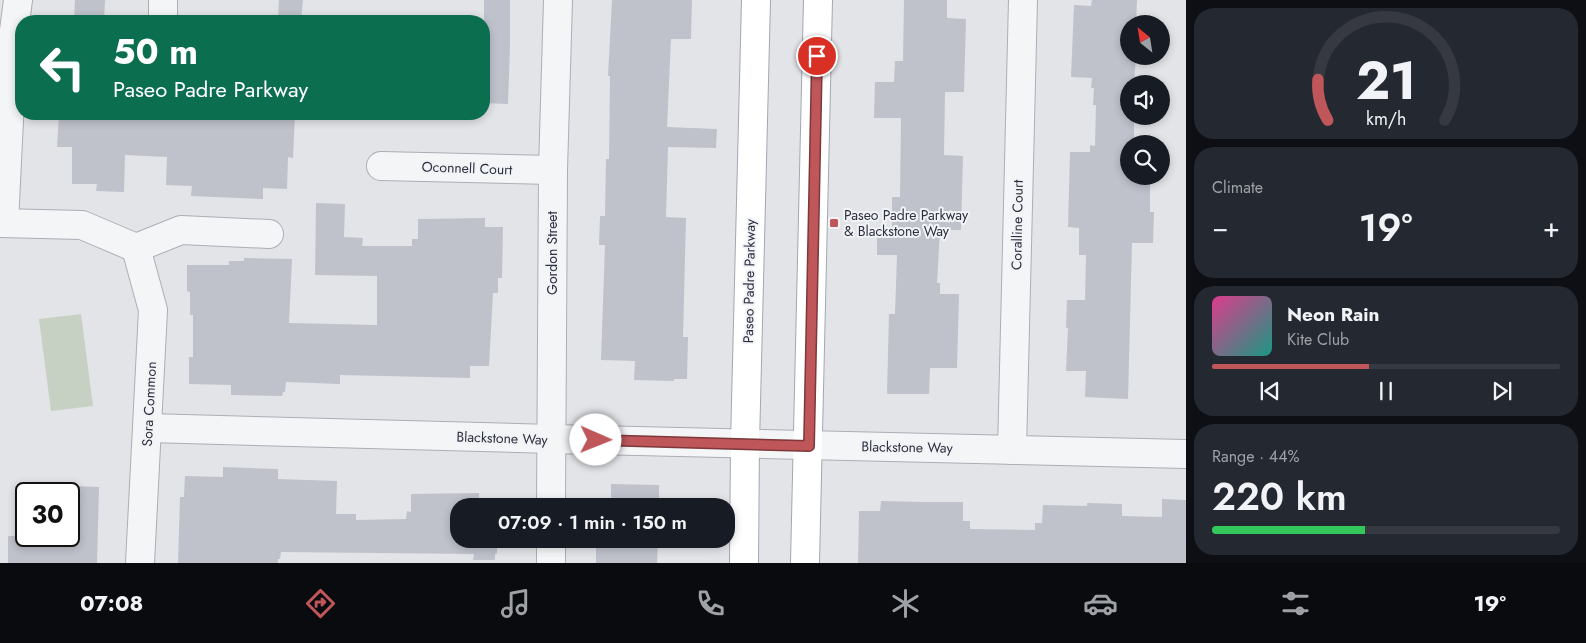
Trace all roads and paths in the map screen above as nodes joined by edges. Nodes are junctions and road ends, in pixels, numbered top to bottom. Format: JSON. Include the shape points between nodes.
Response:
{"nodes":[{"id":1,"x":18,"y":0,"type":"edge"},
{"id":2,"x":163,"y":0,"type":"edge"},
{"id":3,"x":558,"y":0,"type":"edge"},
{"id":4,"x":756,"y":0,"type":"edge"},
{"id":5,"x":818,"y":0,"type":"edge"},
{"id":6,"x":1023,"y":0,"type":"edge"},
{"id":7,"x":16,"y":15,"type":"edge"},
{"id":8,"x":163,"y":15,"type":"edge"},
{"id":9,"x":15,"y":23,"type":"edge"},
{"id":10,"x":381,"y":166,"type":"dead end"},
{"id":11,"x":553,"y":170,"type":"junction"},
{"id":12,"x":2,"y":223,"type":"edge"},
{"id":13,"x":269,"y":234,"type":"dead end"},
{"id":14,"x":136,"y":248,"type":"junction"},
{"id":15,"x":148,"y":428,"type":"junction"},
{"id":16,"x":552,"y":439,"type":"junction"},
{"id":17,"x":745,"y":443,"type":"junction"},
{"id":18,"x":809,"y":446,"type":"junction"},
{"id":19,"x":1012,"y":450,"type":"junction"},
{"id":20,"x":1186,"y":454,"type":"edge"},
{"id":21,"x":551,"y":498,"type":"edge"},
{"id":22,"x":551,"y":548,"type":"edge"},
{"id":23,"x":140,"y":563,"type":"edge"},
{"id":24,"x":551,"y":563,"type":"edge"},
{"id":25,"x":744,"y":563,"type":"edge"},
{"id":26,"x":805,"y":563,"type":"edge"}],
"edges":[{"from":1,"to":7,"type":"street"},
{"from":2,"to":8,"type":"street"},
{"from":3,"to":11,"type":"street","name":"Gordon Street"},
{"from":4,"to":17,"type":"main road","name":"Paseo Padre Parkway"},
{"from":5,"to":18,"type":"main road"},
{"from":6,"to":19,"type":"street","name":"Coralline Court"},
{"from":9,"to":12,"type":"street"},
{"from":10,"to":11,"type":"street","name":"Oconnell Court"},
{"from":11,"to":16,"type":"street","name":"Gordon Street"},
{"from":12,"to":14,"type":"street","via":[[82,225]]},
{"from":13,"to":14,"type":"street","via":[[181,230]]},
{"from":14,"to":15,"type":"street","name":"Sora Common","via":[[153,310]]},
{"from":15,"to":16,"type":"street","name":"Blackstone Way"},
{"from":15,"to":23,"type":"street","name":"Sora Common"},
{"from":16,"to":17,"type":"street","name":"Blackstone Way"},
{"from":16,"to":21,"type":"street","name":"Gordon Street"},
{"from":17,"to":18,"type":"street","name":"Blackstone Way"},
{"from":17,"to":25,"type":"main road","name":"Paseo Padre Parkway"},
{"from":18,"to":19,"type":"street","name":"Blackstone Way"},
{"from":18,"to":26,"type":"main road"},
{"from":19,"to":20,"type":"street","name":"Blackstone Way"},
{"from":22,"to":24,"type":"street"}]}
